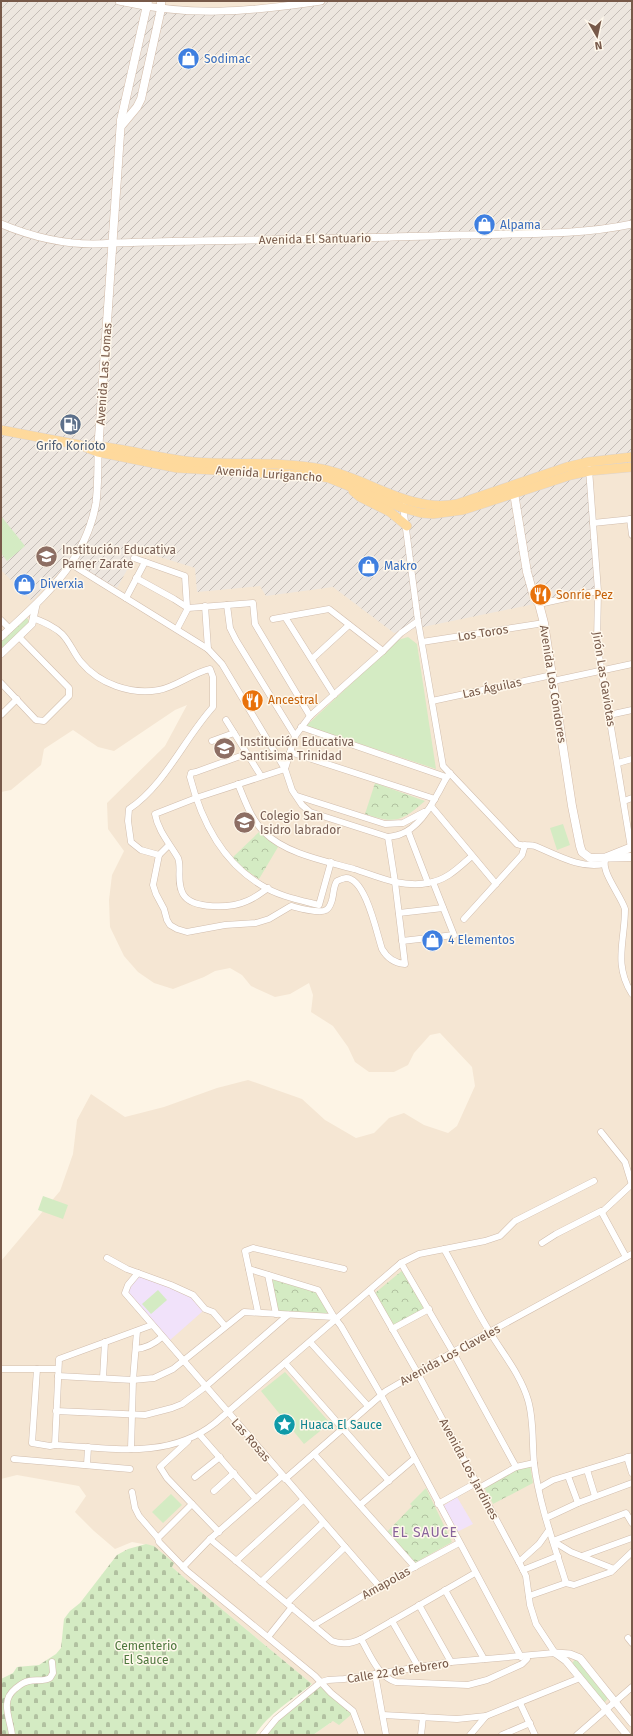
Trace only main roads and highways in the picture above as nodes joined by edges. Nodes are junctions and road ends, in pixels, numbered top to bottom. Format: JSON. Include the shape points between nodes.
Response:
{"nodes":[{"id":1,"x":148,"y":4,"type":"edge"},
{"id":2,"x":161,"y":5,"type":"edge"},
{"id":3,"x":142,"y":31,"type":"junction"},
{"id":4,"x":155,"y":34,"type":"junction"},
{"id":5,"x":122,"y":126,"type":"junction"},
{"id":6,"x":1,"y":430,"type":"edge"},
{"id":7,"x":98,"y":449,"type":"junction"},
{"id":8,"x":632,"y":458,"type":"edge"},
{"id":9,"x":588,"y":466,"type":"junction"},
{"id":10,"x":632,"y":467,"type":"edge"},
{"id":11,"x":256,"y":468,"type":"junction"},
{"id":12,"x":348,"y":486,"type":"junction"},
{"id":13,"x":514,"y":493,"type":"junction"},
{"id":14,"x":407,"y":526,"type":"road end"},
{"id":15,"x":632,"y":848,"type":"edge"},
{"id":16,"x":632,"y":857,"type":"edge"},
{"id":17,"x":605,"y":861,"type":"junction"}],
"edges":[{"from":1,"to":3,"type":"main road","name":"Avenida Las Lomas"},
{"from":2,"to":4,"type":"main road"},
{"from":3,"to":4,"type":"main road","via":[[149,30]]},
{"from":3,"to":5,"type":"main road","name":"Avenida Las Lomas","via":[[121,120]]},
{"from":4,"to":5,"type":"main road","via":[[140,100]]},
{"from":5,"to":7,"type":"main road","name":"Avenida Las Lomas"},
{"from":6,"to":7,"type":"main road","name":"Avenida Lurigancho"},
{"from":7,"to":11,"type":"main road","name":"Avenida Lurigancho"},
{"from":8,"to":9,"type":"main road","name":"Avenida Lurigancho"},
{"from":9,"to":10,"type":"main road","name":"Avenida Lurigancho"},
{"from":9,"to":11,"type":"main road","name":"Avenida Lurigancho","via":[[555,470],[457,504],[431,505],[401,498],[322,469]]},
{"from":9,"to":13,"type":"main road","name":"Avenida Lurigancho"},
{"from":11,"to":12,"type":"main road","name":"Avenida Lurigancho","via":[[318,476]]},
{"from":12,"to":13,"type":"main road","name":"Avenida Lurigancho","via":[[404,508],[428,514],[452,513]]},
{"from":12,"to":14,"type":"main road","via":[[360,497],[390,512]]},
{"from":13,"to":17,"type":"main road","name":"Avenida Los Cóndores","via":[[527,572],[544,623],[578,842],[582,852],[590,858]]},
{"from":15,"to":17,"type":"main road"},
{"from":16,"to":17,"type":"main road"}]}
